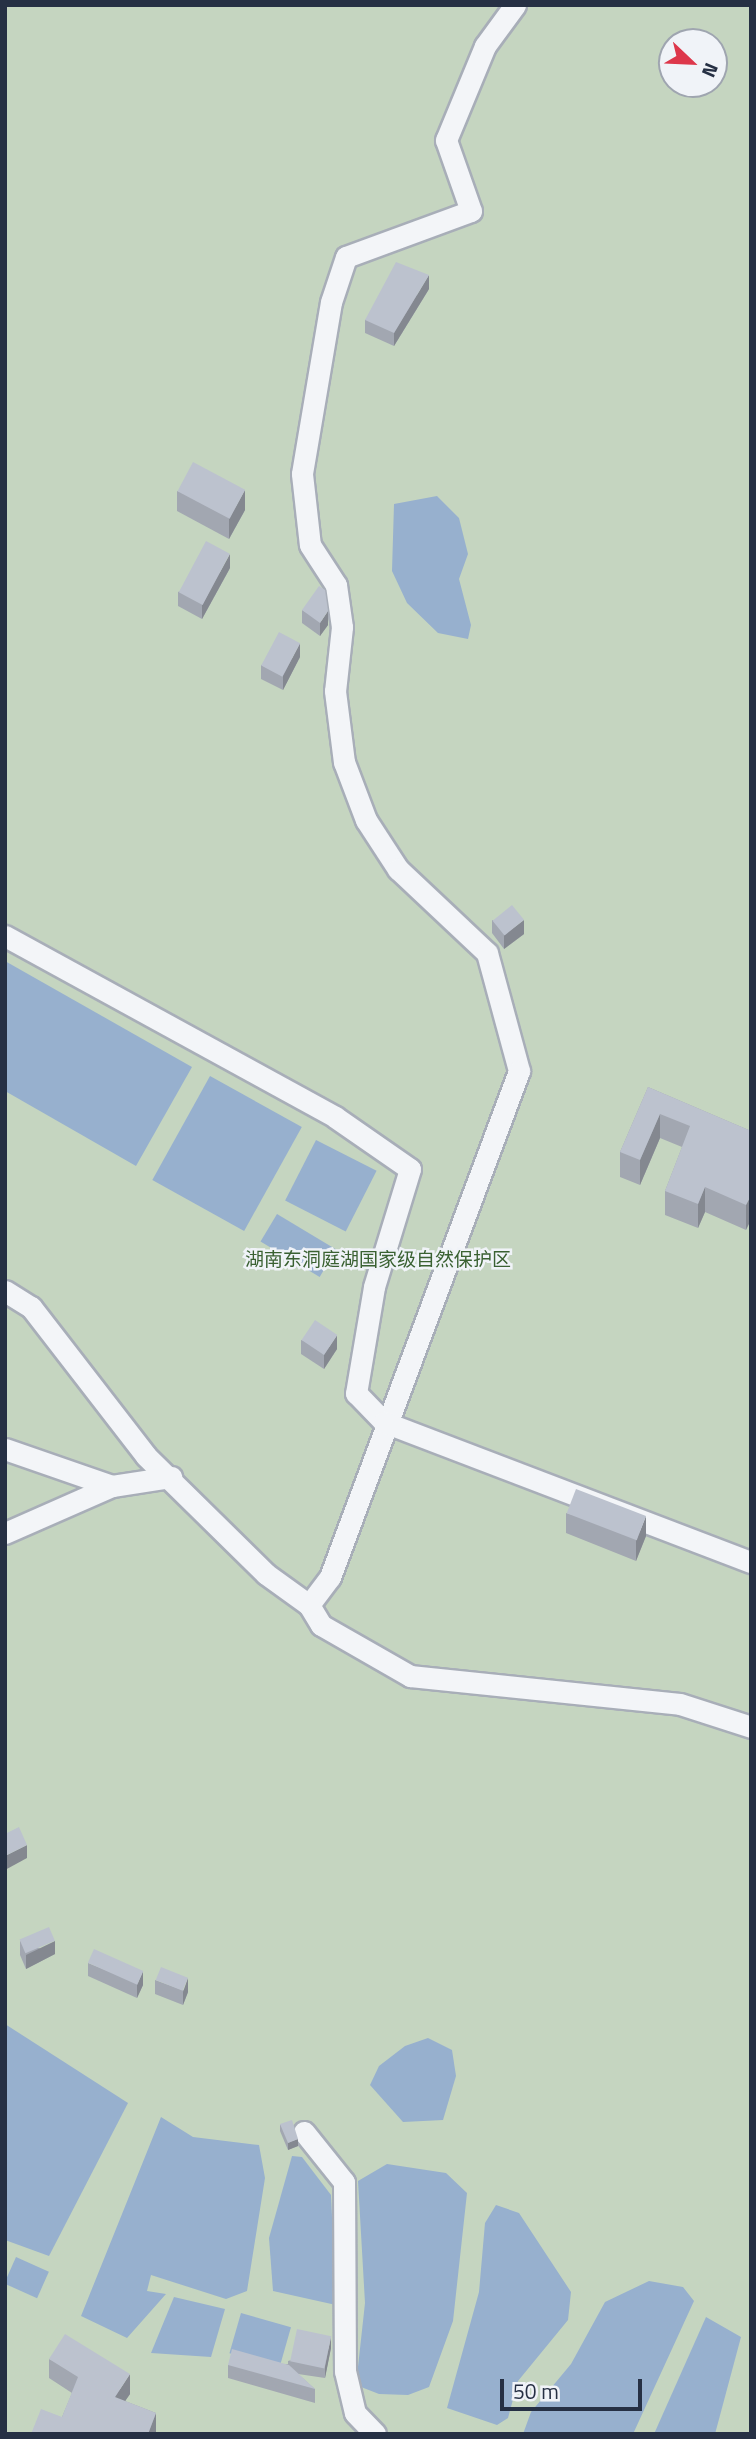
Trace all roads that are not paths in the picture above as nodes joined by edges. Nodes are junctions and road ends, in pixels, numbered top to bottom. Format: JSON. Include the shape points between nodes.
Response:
{"nodes":[{"id":1,"x":515,"y":5,"type":"edge"},
{"id":2,"x":5,"y":936,"type":"edge"},
{"id":3,"x":5,"y":1292,"type":"edge"},
{"id":4,"x":384,"y":1422,"type":"junction"},
{"id":5,"x":5,"y":1448,"type":"edge"},
{"id":6,"x":171,"y":1477,"type":"junction"},
{"id":7,"x":112,"y":1486,"type":"junction"},
{"id":8,"x":5,"y":1533,"type":"edge"},
{"id":9,"x":751,"y":1562,"type":"edge"},
{"id":10,"x":309,"y":1605,"type":"junction"},
{"id":11,"x":751,"y":1727,"type":"edge"},
{"id":12,"x":304,"y":2132,"type":"dead end"},
{"id":13,"x":375,"y":2434,"type":"edge"}],
"edges":[{"from":1,"to":4,"type":"street","via":[[485,46],[446,140],[471,211],[346,257],[331,302],[302,474],[310,545],[336,584],[342,627],[335,691],[344,762],[366,820],[398,869],[487,953],[519,1071]]},
{"from":2,"to":4,"type":"street","via":[[335,1117],[410,1168],[374,1287],[356,1393]]},
{"from":3,"to":6,"type":"street","via":[[31,1307],[146,1456]]},
{"from":4,"to":9,"type":"street"},
{"from":4,"to":10,"type":"street","via":[[330,1577]]},
{"from":5,"to":7,"type":"street"},
{"from":6,"to":7,"type":"street"},
{"from":6,"to":10,"type":"street","via":[[266,1574]]},
{"from":7,"to":8,"type":"street"},
{"from":10,"to":11,"type":"street","via":[[321,1625],[410,1676],[680,1703]]},
{"from":12,"to":13,"type":"street","via":[[344,2182],[345,2371],[355,2413]]}]}
